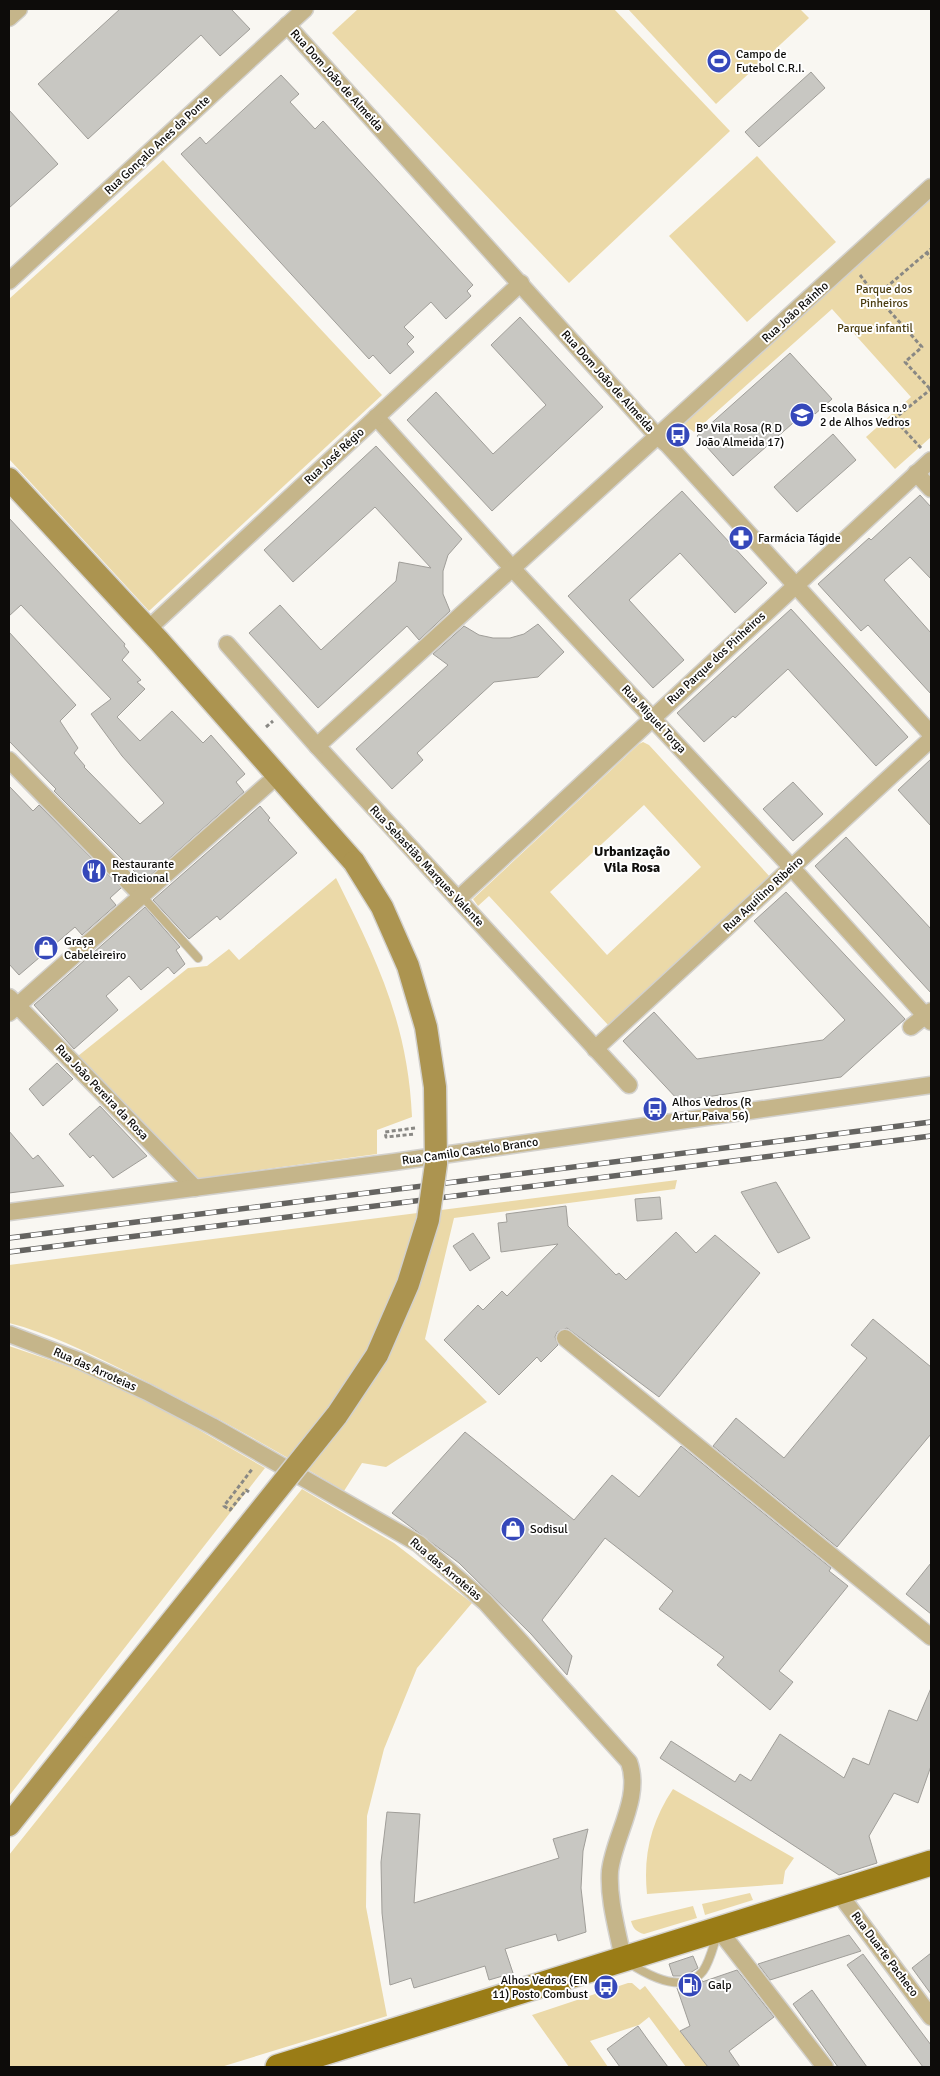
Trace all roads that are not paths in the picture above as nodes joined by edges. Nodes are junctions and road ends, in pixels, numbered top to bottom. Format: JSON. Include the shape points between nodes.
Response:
{"nodes":[{"id":1,"x":19,"y":9,"type":"edge"},
{"id":2,"x":305,"y":9,"type":"edge"},
{"id":3,"x":9,"y":18,"type":"edge"},
{"id":4,"x":287,"y":25,"type":"junction"},
{"id":5,"x":931,"y":187,"type":"edge"},
{"id":6,"x":9,"y":281,"type":"edge"},
{"id":7,"x":521,"y":283,"type":"junction"},
{"id":8,"x":376,"y":417,"type":"junction"},
{"id":9,"x":657,"y":436,"type":"junction"},
{"id":10,"x":931,"y":460,"type":"edge"},
{"id":11,"x":916,"y":473,"type":"junction"},
{"id":12,"x":9,"y":479,"type":"edge"},
{"id":13,"x":931,"y":489,"type":"edge"},
{"id":14,"x":512,"y":568,"type":"junction"},
{"id":15,"x":795,"y":585,"type":"junction"},
{"id":16,"x":148,"y":629,"type":"junction"},
{"id":17,"x":227,"y":644,"type":"dead end"},
{"id":18,"x":653,"y":718,"type":"junction"},
{"id":19,"x":931,"y":734,"type":"edge"},
{"id":20,"x":931,"y":739,"type":"edge"},
{"id":21,"x":317,"y":746,"type":"junction"},
{"id":22,"x":9,"y":760,"type":"edge"},
{"id":23,"x":278,"y":775,"type":"junction"},
{"id":24,"x":792,"y":868,"type":"junction"},
{"id":25,"x":142,"y":896,"type":"junction"},
{"id":26,"x":458,"y":899,"type":"junction"},
{"id":27,"x":198,"y":958,"type":"dead end"},
{"id":28,"x":12,"y":1005,"type":"edge"},
{"id":29,"x":929,"y":1016,"type":"edge"},
{"id":30,"x":911,"y":1026,"type":"dead end"},
{"id":31,"x":595,"y":1049,"type":"junction"},
{"id":32,"x":629,"y":1085,"type":"dead end"},
{"id":33,"x":931,"y":1085,"type":"edge"},
{"id":34,"x":195,"y":1188,"type":"junction"},
{"id":35,"x":9,"y":1212,"type":"edge"},
{"id":36,"x":9,"y":1334,"type":"edge"},
{"id":37,"x":565,"y":1338,"type":"dead end"},
{"id":38,"x":931,"y":1637,"type":"edge"},
{"id":39,"x":9,"y":1825,"type":"edge"},
{"id":40,"x":931,"y":1863,"type":"edge"},
{"id":41,"x":838,"y":1892,"type":"junction"},
{"id":42,"x":718,"y":1930,"type":"junction"},
{"id":43,"x":623,"y":1959,"type":"junction"},
{"id":44,"x":931,"y":2017,"type":"edge"},
{"id":45,"x":278,"y":2067,"type":"edge"},
{"id":46,"x":825,"y":2067,"type":"edge"}],
"edges":[{"from":1,"to":3,"type":"street"},
{"from":2,"to":4,"type":"street","name":"Rua Gonçalo Anes da Ponte"},
{"from":4,"to":6,"type":"street","name":"Rua Gonçalo Anes da Ponte"},
{"from":4,"to":7,"type":"street","name":"Rua Dom João de Almeida"},
{"from":5,"to":9,"type":"street","name":"Rua João Rainho"},
{"from":7,"to":8,"type":"street","name":"Rua José Régio"},
{"from":7,"to":9,"type":"street","name":"Rua Dom João de Almeida"},
{"from":8,"to":14,"type":"street","name":"Rua Miguel Torga"},
{"from":8,"to":16,"type":"street","name":"Rua José Régio"},
{"from":9,"to":14,"type":"street","name":"Rua João Rainho"},
{"from":9,"to":15,"type":"street","name":"Rua Dom João de Almeida"},
{"from":10,"to":11,"type":"street","name":"Rua Parque dos Pinheiros"},
{"from":11,"to":13,"type":"street"},
{"from":11,"to":15,"type":"street","name":"Rua Parque dos Pinheiros","via":[[880,510]]},
{"from":12,"to":16,"type":"street"},
{"from":14,"to":18,"type":"street","name":"Rua Miguel Torga"},
{"from":14,"to":21,"type":"street","name":"Rua João Rainho"},
{"from":15,"to":18,"type":"street","name":"Rua Parque dos Pinheiros"},
{"from":15,"to":19,"type":"street","name":"Rua Dom João de Almeida"},
{"from":16,"to":23,"type":"street"},
{"from":17,"to":21,"type":"street","name":"Rua Sebastião Marques Valente"},
{"from":18,"to":24,"type":"street","name":"Rua Miguel Torga"},
{"from":18,"to":26,"type":"street","name":"Rua Parque dos Pinheiros"},
{"from":20,"to":24,"type":"street","name":"Rua Aquilino Ribeiro"},
{"from":21,"to":26,"type":"street","name":"Rua Sebastião Marques Valente"},
{"from":22,"to":25,"type":"street"},
{"from":23,"to":25,"type":"street"},
{"from":23,"to":39,"type":"street","bridge":true,"via":[[354,862],[382,907],[408,966],[426,1027],[435,1087],[436,1164],[428,1220],[408,1284],[377,1355],[337,1415]]},
{"from":24,"to":29,"type":"street","name":"Rua Miguel Torga"},
{"from":24,"to":31,"type":"street","name":"Rua Aquilino Ribeiro"},
{"from":25,"to":27,"type":"lane"},
{"from":25,"to":28,"type":"street"},
{"from":26,"to":31,"type":"street","name":"Rua Sebastião Marques Valente"},
{"from":28,"to":34,"type":"street","name":"Rua João Pereira da Rosa"},
{"from":29,"to":30,"type":"street"},
{"from":31,"to":32,"type":"street","name":"Rua Sebastião Marques Valente"},
{"from":33,"to":34,"type":"street","name":"Rua Camilo Castelo Branco"},
{"from":34,"to":35,"type":"street","name":"Rua Camilo Castelo Branco"},
{"from":36,"to":43,"type":"street","name":"Rua das Arroteias","via":[[106,1372],[220,1431],[419,1544],[485,1602],[629,1762],[631,1794],[610,1870]]},
{"from":37,"to":38,"type":"street"},
{"from":40,"to":41,"type":"main road"},
{"from":41,"to":42,"type":"main road"},
{"from":41,"to":44,"type":"street","name":"Rua Duarte Pacheco"},
{"from":42,"to":43,"type":"main road"},
{"from":42,"to":43,"type":"lane","via":[[703,1970],[686,1982],[666,1981],[639,1970]]},
{"from":42,"to":46,"type":"street"},
{"from":43,"to":45,"type":"main road"}]}
